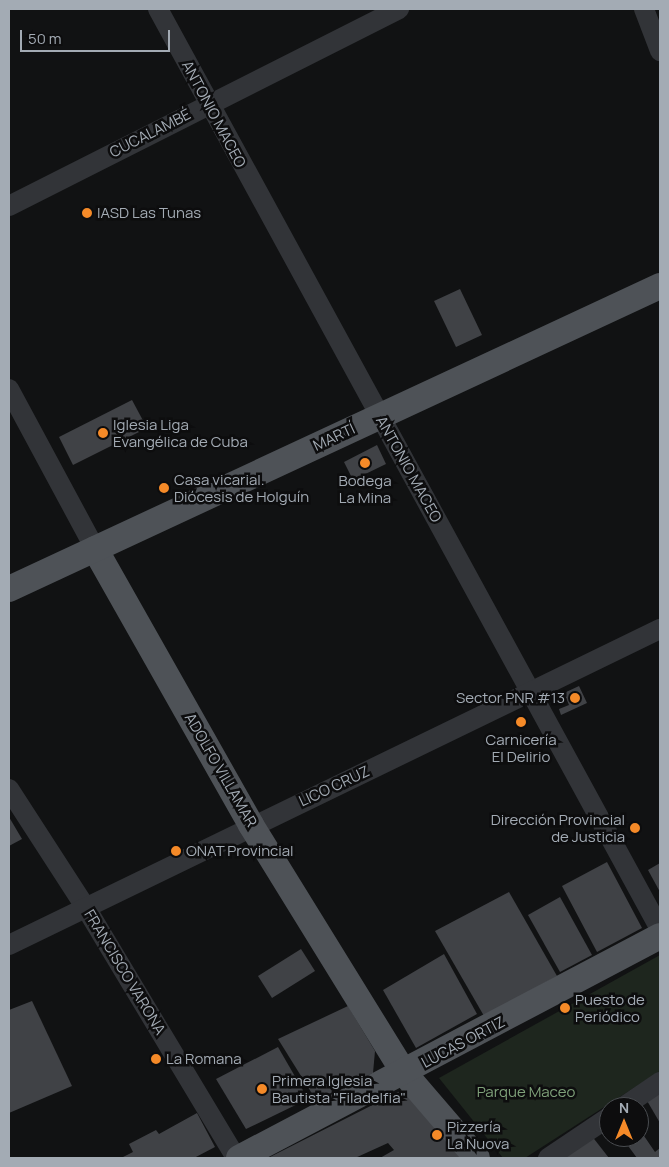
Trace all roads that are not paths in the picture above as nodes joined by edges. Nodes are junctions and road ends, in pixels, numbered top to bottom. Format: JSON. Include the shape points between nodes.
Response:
{"nodes":[{"id":1,"x":158,"y":9,"type":"edge"},
{"id":2,"x":400,"y":9,"type":"edge"},
{"id":3,"x":644,"y":9,"type":"edge"},
{"id":4,"x":660,"y":52,"type":"edge"},
{"id":5,"x":208,"y":103,"type":"junction"},
{"id":6,"x":9,"y":206,"type":"edge"},
{"id":7,"x":660,"y":286,"type":"edge"},
{"id":8,"x":9,"y":390,"type":"edge"},
{"id":9,"x":380,"y":417,"type":"junction"},
{"id":10,"x":95,"y":549,"type":"junction"},
{"id":11,"x":9,"y":589,"type":"edge"},
{"id":12,"x":660,"y":629,"type":"edge"},
{"id":13,"x":534,"y":693,"type":"junction"},
{"id":14,"x":9,"y":789,"type":"edge"},
{"id":15,"x":252,"y":825,"type":"junction"},
{"id":16,"x":86,"y":908,"type":"junction"},
{"id":17,"x":660,"y":929,"type":"edge"},
{"id":18,"x":660,"y":936,"type":"edge"},
{"id":19,"x":9,"y":945,"type":"edge"},
{"id":20,"x":404,"y":1073,"type":"junction"},
{"id":21,"x":660,"y":1082,"type":"edge"},
{"id":22,"x":638,"y":1097,"type":"edge"},
{"id":23,"x":599,"y":1124,"type":"edge"},
{"id":24,"x":237,"y":1158,"type":"edge"},
{"id":25,"x":477,"y":1158,"type":"edge"},
{"id":26,"x":548,"y":1158,"type":"edge"}],
"edges":[{"from":1,"to":5,"type":"street","name":"ANTONIO MACEO"},
{"from":2,"to":5,"type":"street","name":"CUCALAMBÉ"},
{"from":3,"to":4,"type":"street"},
{"from":5,"to":6,"type":"street","name":"CUCALAMBÉ"},
{"from":5,"to":9,"type":"street","name":"ANTONIO MACEO"},
{"from":7,"to":9,"type":"main road","name":"MARTÍ"},
{"from":8,"to":10,"type":"street","name":"ADOLFO VILLAMAR"},
{"from":9,"to":10,"type":"main road","name":"MARTÍ"},
{"from":9,"to":13,"type":"street","name":"ANTONIO MACEO"},
{"from":10,"to":11,"type":"main road","name":"MARTÍ"},
{"from":10,"to":15,"type":"main road","name":"ADOLFO VILLAMAR"},
{"from":12,"to":13,"type":"street","name":"LICO CRUZ"},
{"from":13,"to":15,"type":"street","name":"LICO CRUZ"},
{"from":13,"to":17,"type":"street","name":"ANTONIO MACEO"},
{"from":14,"to":16,"type":"street","name":"FRANCISCO VARONA"},
{"from":15,"to":16,"type":"street","name":"LICO CRUZ"},
{"from":15,"to":20,"type":"main road","name":"ADOLFO VILLAMAR"},
{"from":16,"to":19,"type":"street","name":"LICO CRUZ"},
{"from":16,"to":24,"type":"street","name":"FRANCISCO VARONA"},
{"from":18,"to":20,"type":"main road","name":"LUCAS ORTIZ"},
{"from":20,"to":24,"type":"main road","name":"LUCAS ORTIZ"},
{"from":20,"to":25,"type":"main road","name":"ADOLFO VILLAMAR"},
{"from":21,"to":22,"type":"street"},
{"from":23,"to":26,"type":"street"}]}
